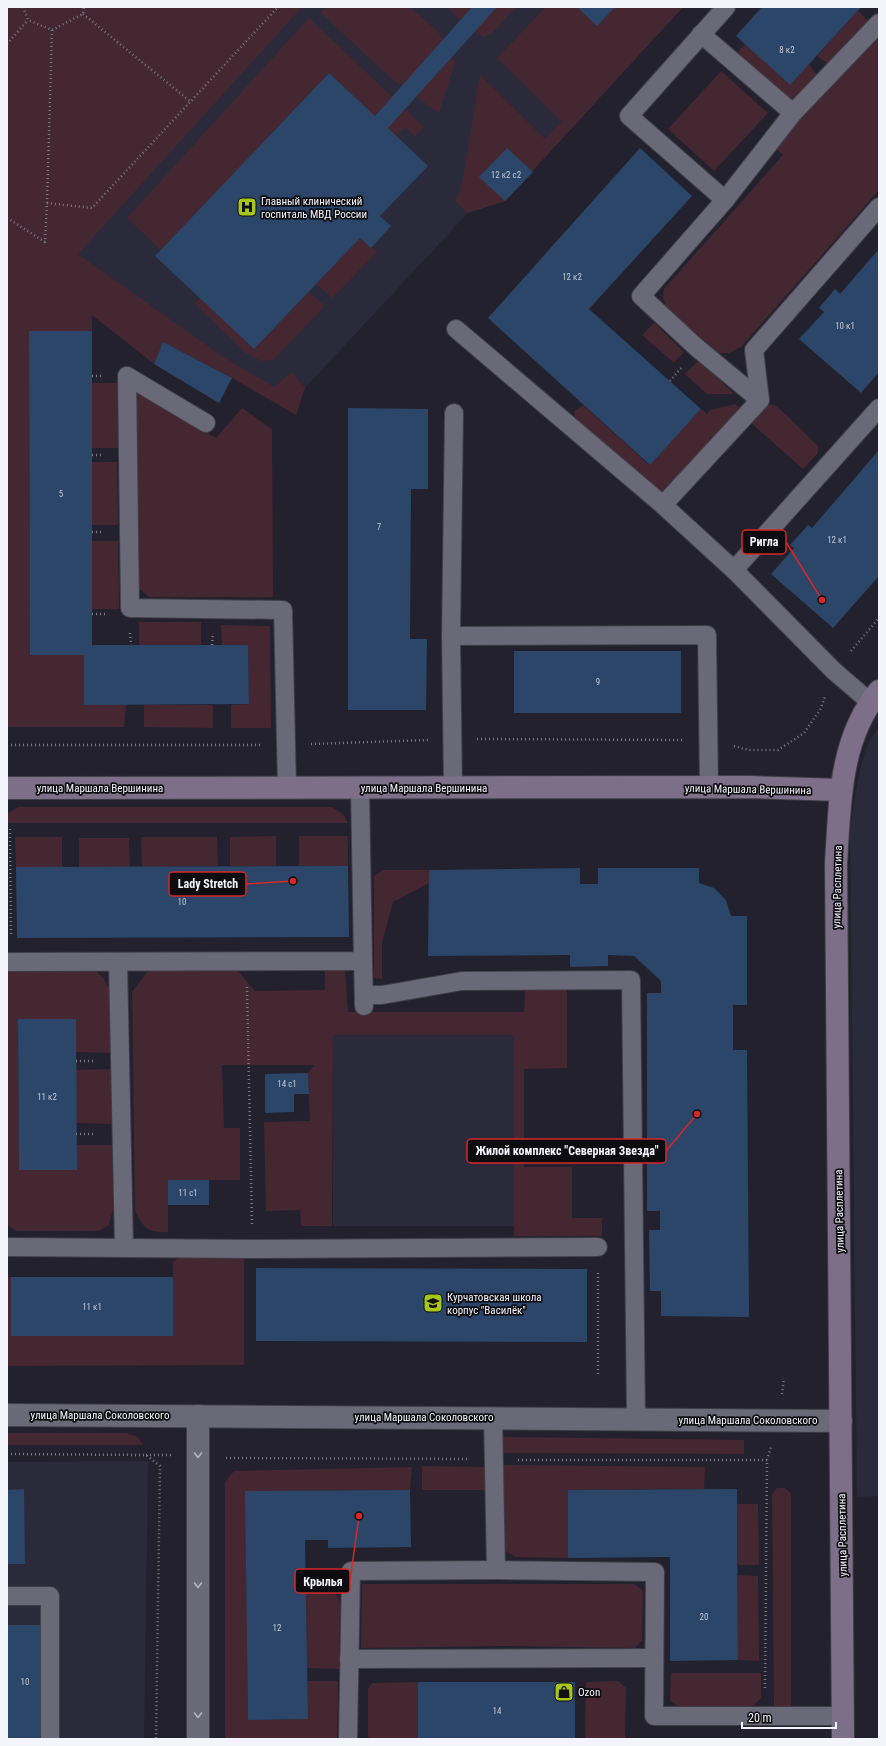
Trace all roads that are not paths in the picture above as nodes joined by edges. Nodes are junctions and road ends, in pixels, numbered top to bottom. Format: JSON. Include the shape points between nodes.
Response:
{"nodes":[{"id":1,"x":726,"y":7,"type":"edge"},
{"id":2,"x":879,"y":23,"type":"edge"},
{"id":3,"x":702,"y":34,"type":"junction"},
{"id":4,"x":793,"y":113,"type":"junction"},
{"id":5,"x":725,"y":200,"type":"junction"},
{"id":6,"x":879,"y":207,"type":"edge"},
{"id":7,"x":456,"y":328,"type":"dead end"},
{"id":8,"x":760,"y":400,"type":"junction"},
{"id":9,"x":879,"y":408,"type":"edge"},
{"id":10,"x":454,"y":413,"type":"dead end"},
{"id":11,"x":206,"y":423,"type":"dead end"},
{"id":12,"x":663,"y":505,"type":"junction"},
{"id":13,"x":734,"y":570,"type":"junction"},
{"id":14,"x":451,"y":636,"type":"junction"},
{"id":15,"x":874,"y":697,"type":"edge"},
{"id":16,"x":7,"y":788,"type":"edge"},
{"id":17,"x":287,"y":788,"type":"junction"},
{"id":18,"x":360,"y":788,"type":"junction"},
{"id":19,"x":453,"y":788,"type":"junction"},
{"id":20,"x":709,"y":788,"type":"junction"},
{"id":21,"x":841,"y":790,"type":"junction"},
{"id":22,"x":363,"y":961,"type":"junction"},
{"id":23,"x":7,"y":962,"type":"edge"},
{"id":24,"x":118,"y":962,"type":"junction"},
{"id":25,"x":7,"y":1247,"type":"edge"},
{"id":26,"x":598,"y":1247,"type":"road end"},
{"id":27,"x":124,"y":1248,"type":"junction"},
{"id":28,"x":7,"y":1415,"type":"edge"},
{"id":29,"x":198,"y":1416,"type":"junction"},
{"id":30,"x":493,"y":1417,"type":"junction"},
{"id":31,"x":636,"y":1419,"type":"junction"},
{"id":32,"x":841,"y":1421,"type":"junction"},
{"id":33,"x":496,"y":1570,"type":"junction"},
{"id":34,"x":7,"y":1596,"type":"edge"},
{"id":35,"x":654,"y":1658,"type":"junction"},
{"id":36,"x":349,"y":1659,"type":"junction"},
{"id":37,"x":843,"y":1716,"type":"junction"},
{"id":38,"x":50,"y":1739,"type":"edge"},
{"id":39,"x":198,"y":1739,"type":"edge"},
{"id":40,"x":348,"y":1739,"type":"edge"},
{"id":41,"x":843,"y":1739,"type":"edge"}],
"edges":[{"from":1,"to":3,"type":"lane"},
{"from":2,"to":4,"type":"lane"},
{"from":3,"to":4,"type":"lane"},
{"from":3,"to":5,"type":"lane","via":[[629,116]]},
{"from":4,"to":5,"type":"lane"},
{"from":5,"to":8,"type":"lane","via":[[641,296],[696,347]]},
{"from":6,"to":8,"type":"lane","via":[[754,350]]},
{"from":7,"to":12,"type":"lane"},
{"from":8,"to":12,"type":"lane"},
{"from":9,"to":13,"type":"lane"},
{"from":10,"to":14,"type":"lane"},
{"from":11,"to":17,"type":"lane","via":[[127,376],[130,608],[283,610]]},
{"from":12,"to":13,"type":"lane"},
{"from":13,"to":15,"type":"lane","via":[[834,671]]},
{"from":14,"to":19,"type":"lane"},
{"from":14,"to":20,"type":"lane","via":[[707,635]]},
{"from":15,"to":21,"type":"street","name":"улица Расплетина","via":[[849,746]]},
{"from":16,"to":17,"type":"street","name":"улица Маршала Вершинина"},
{"from":17,"to":18,"type":"street","name":"улица Маршала Вершинина"},
{"from":18,"to":19,"type":"street","name":"улица Маршала Вершинина"},
{"from":18,"to":22,"type":"lane"},
{"from":19,"to":20,"type":"street","name":"улица Маршала Вершинина"},
{"from":20,"to":21,"type":"street","name":"улица Маршала Вершинина"},
{"from":21,"to":32,"type":"street","name":"улица Расплетина","via":[[836,863]]},
{"from":22,"to":24,"type":"lane"},
{"from":22,"to":31,"type":"lane","via":[[364,1001],[382,995],[462,981],[631,980]]},
{"from":23,"to":24,"type":"lane"},
{"from":24,"to":27,"type":"lane"},
{"from":25,"to":27,"type":"lane"},
{"from":26,"to":27,"type":"lane"},
{"from":28,"to":29,"type":"street","name":"улица Маршала Соколовского"},
{"from":29,"to":30,"type":"street","name":"улица Маршала Соколовского"},
{"from":29,"to":39,"type":"street","one_way":true},
{"from":30,"to":31,"type":"street","name":"улица Маршала Соколовского"},
{"from":30,"to":33,"type":"lane"},
{"from":31,"to":32,"type":"street","name":"улица Маршала Соколовского"},
{"from":32,"to":37,"type":"street","name":"улица Расплетина"},
{"from":33,"to":35,"type":"lane","via":[[655,1572]]},
{"from":33,"to":36,"type":"lane","via":[[351,1571]]},
{"from":34,"to":38,"type":"lane","via":[[50,1596]]},
{"from":35,"to":36,"type":"lane"},
{"from":35,"to":37,"type":"lane","via":[[654,1716]]},
{"from":36,"to":40,"type":"lane"},
{"from":37,"to":41,"type":"street","name":"улица Расплетина"}]}
